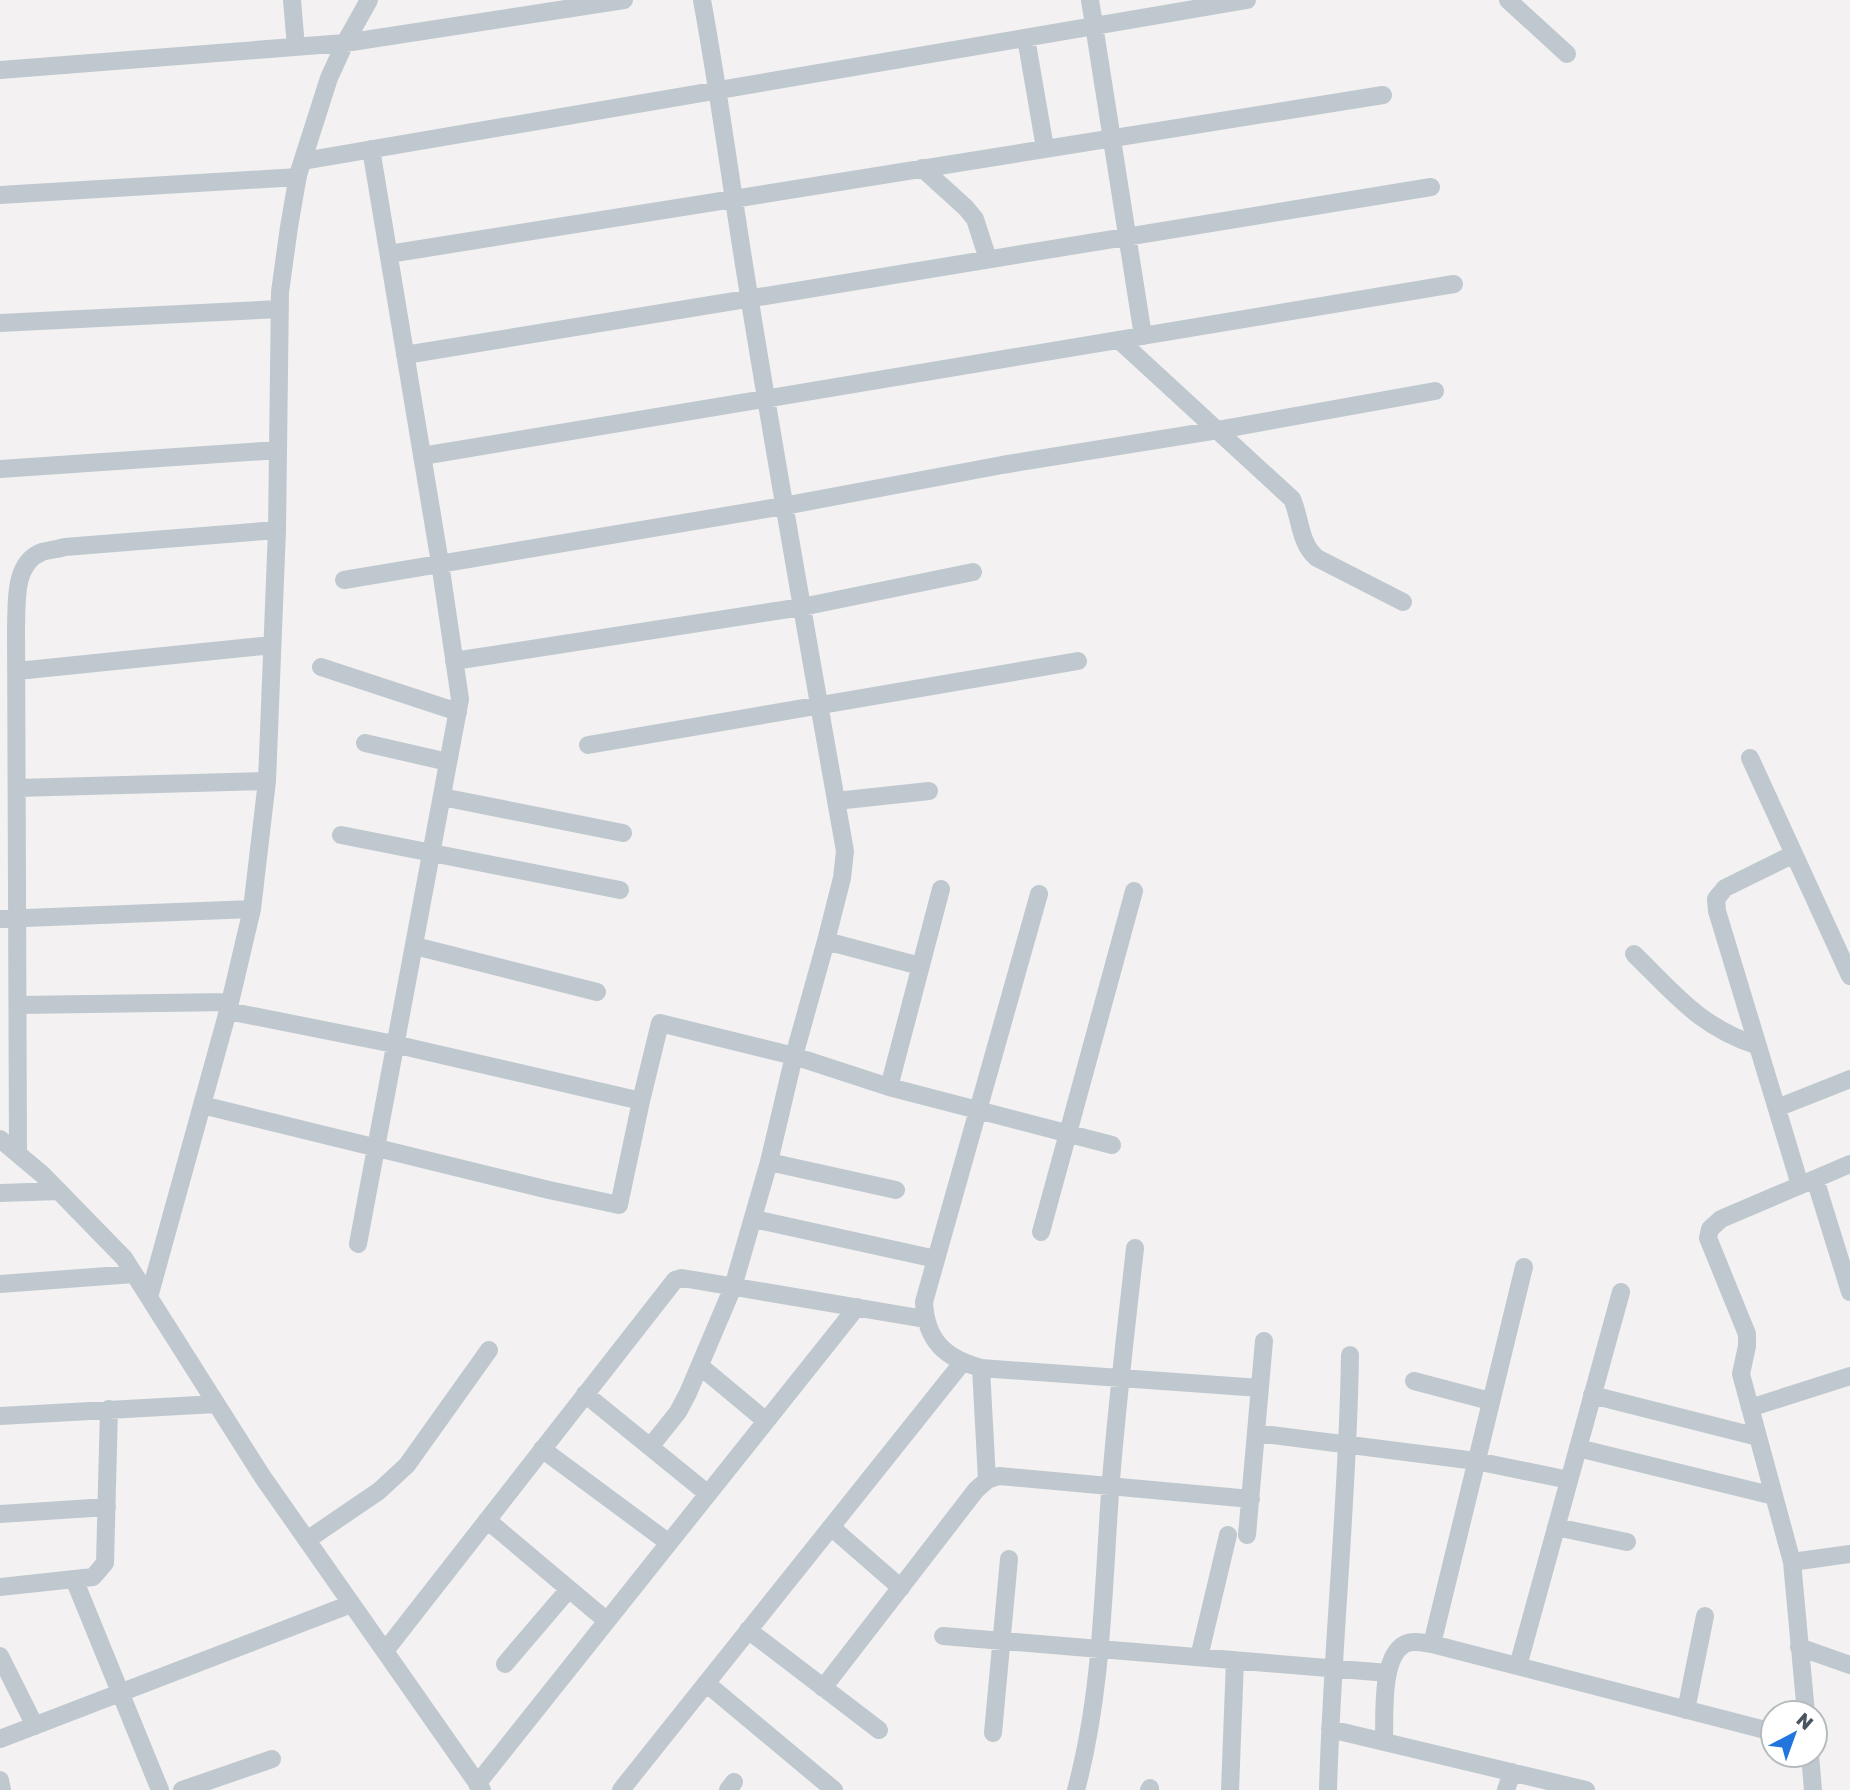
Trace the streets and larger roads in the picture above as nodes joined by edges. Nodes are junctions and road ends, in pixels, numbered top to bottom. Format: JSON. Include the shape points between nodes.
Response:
{"nodes":[{"id":1,"x":292,"y":0,"type":"edge"},
{"id":2,"x":369,"y":0,"type":"edge"},
{"id":3,"x":624,"y":0,"type":"edge"},
{"id":4,"x":702,"y":0,"type":"edge"},
{"id":5,"x":1090,"y":0,"type":"edge"},
{"id":6,"x":1247,"y":0,"type":"edge"},
{"id":7,"x":1508,"y":0,"type":"edge"},
{"id":8,"x":1094,"y":26,"type":"junction"},
{"id":9,"x":1026,"y":38,"type":"junction"},
{"id":10,"x":345,"y":43,"type":"junction"},
{"id":11,"x":296,"y":47,"type":"junction"},
{"id":12,"x":1567,"y":54,"type":"dead end"},
{"id":13,"x":0,"y":70,"type":"edge"},
{"id":14,"x":719,"y":90,"type":"junction"},
{"id":15,"x":1383,"y":95,"type":"dead end"},
{"id":16,"x":1112,"y":138,"type":"junction"},
{"id":17,"x":1045,"y":148,"type":"junction"},
{"id":18,"x":371,"y":149,"type":"junction"},
{"id":19,"x":922,"y":168,"type":"junction"},
{"id":20,"x":300,"y":169,"type":"junction"},
{"id":21,"x":1431,"y":187,"type":"dead end"},
{"id":22,"x":0,"y":195,"type":"edge"},
{"id":23,"x":733,"y":198,"type":"junction"},
{"id":24,"x":1127,"y":236,"type":"junction"},
{"id":25,"x":389,"y":254,"type":"junction"},
{"id":26,"x":988,"y":259,"type":"junction"},
{"id":27,"x":1454,"y":284,"type":"dead end"},
{"id":28,"x":750,"y":300,"type":"junction"},
{"id":29,"x":279,"y":309,"type":"junction"},
{"id":30,"x":0,"y":323,"type":"edge"},
{"id":31,"x":1143,"y":336,"type":"junction"},
{"id":32,"x":1119,"y":340,"type":"junction"},
{"id":33,"x":405,"y":355,"type":"junction"},
{"id":34,"x":1435,"y":391,"type":"dead end"},
{"id":35,"x":766,"y":398,"type":"junction"},
{"id":36,"x":1218,"y":430,"type":"junction"},
{"id":37,"x":278,"y":450,"type":"junction"},
{"id":38,"x":422,"y":456,"type":"junction"},
{"id":39,"x":0,"y":469,"type":"edge"},
{"id":40,"x":784,"y":506,"type":"junction"},
{"id":41,"x":277,"y":530,"type":"junction"},
{"id":42,"x":440,"y":564,"type":"junction"},
{"id":43,"x":973,"y":572,"type":"dead end"},
{"id":44,"x":344,"y":580,"type":"dead end"},
{"id":45,"x":1403,"y":602,"type":"dead end"},
{"id":46,"x":802,"y":607,"type":"junction"},
{"id":47,"x":8,"y":629,"type":"edge"},
{"id":48,"x":272,"y":645,"type":"junction"},
{"id":49,"x":1078,"y":660,"type":"dead end"},
{"id":50,"x":454,"y":661,"type":"junction"},
{"id":51,"x":321,"y":667,"type":"dead end"},
{"id":52,"x":16,"y":671,"type":"junction"},
{"id":53,"x":819,"y":705,"type":"junction"},
{"id":54,"x":458,"y":712,"type":"junction"},
{"id":55,"x":365,"y":743,"type":"dead end"},
{"id":56,"x":588,"y":746,"type":"dead end"},
{"id":57,"x":1750,"y":758,"type":"dead end"},
{"id":58,"x":9,"y":761,"type":"edge"},
{"id":59,"x":449,"y":762,"type":"junction"},
{"id":60,"x":267,"y":781,"type":"junction"},
{"id":61,"x":18,"y":788,"type":"junction"},
{"id":62,"x":929,"y":791,"type":"dead end"},
{"id":63,"x":442,"y":797,"type":"junction"},
{"id":64,"x":836,"y":801,"type":"junction"},
{"id":65,"x":9,"y":819,"type":"edge"},
{"id":66,"x":623,"y":833,"type":"dead end"},
{"id":67,"x":341,"y":835,"type":"dead end"},
{"id":68,"x":432,"y":851,"type":"junction"},
{"id":69,"x":1794,"y":854,"type":"junction"},
{"id":70,"x":941,"y":889,"type":"dead end"},
{"id":71,"x":620,"y":890,"type":"dead end"},
{"id":72,"x":1134,"y":891,"type":"dead end"},
{"id":73,"x":1039,"y":894,"type":"dead end"},
{"id":74,"x":251,"y":909,"type":"junction"},
{"id":75,"x":9,"y":918,"type":"edge"},
{"id":76,"x":826,"y":940,"type":"junction"},
{"id":77,"x":415,"y":946,"type":"junction"},
{"id":78,"x":1634,"y":954,"type":"dead end"},
{"id":79,"x":920,"y":967,"type":"junction"},
{"id":80,"x":1850,"y":976,"type":"edge"},
{"id":81,"x":597,"y":992,"type":"dead end"},
{"id":82,"x":18,"y":1004,"type":"junction"},
{"id":83,"x":229,"y":1006,"type":"junction"},
{"id":84,"x":394,"y":1044,"type":"junction"},
{"id":85,"x":1758,"y":1046,"type":"junction"},
{"id":86,"x":794,"y":1056,"type":"junction"},
{"id":87,"x":1850,"y":1079,"type":"edge"},
{"id":88,"x":889,"y":1087,"type":"junction"},
{"id":89,"x":641,"y":1101,"type":"junction"},
{"id":90,"x":202,"y":1105,"type":"junction"},
{"id":91,"x":1777,"y":1108,"type":"junction"},
{"id":92,"x":978,"y":1110,"type":"junction"},
{"id":93,"x":1068,"y":1133,"type":"junction"},
{"id":94,"x":0,"y":1139,"type":"edge"},
{"id":95,"x":1112,"y":1145,"type":"dead end"},
{"id":96,"x":377,"y":1147,"type":"junction"},
{"id":97,"x":18,"y":1153,"type":"junction"},
{"id":98,"x":769,"y":1162,"type":"junction"},
{"id":99,"x":1850,"y":1164,"type":"edge"},
{"id":100,"x":1807,"y":1182,"type":"junction"},
{"id":101,"x":896,"y":1190,"type":"dead end"},
{"id":102,"x":59,"y":1191,"type":"junction"},
{"id":103,"x":0,"y":1193,"type":"edge"},
{"id":104,"x":754,"y":1219,"type":"junction"},
{"id":105,"x":1041,"y":1232,"type":"dead end"},
{"id":106,"x":358,"y":1244,"type":"dead end"},
{"id":107,"x":1135,"y":1248,"type":"dead end"},
{"id":108,"x":936,"y":1259,"type":"junction"},
{"id":109,"x":1524,"y":1267,"type":"dead end"},
{"id":110,"x":134,"y":1274,"type":"junction"},
{"id":111,"x":0,"y":1284,"type":"edge"},
{"id":112,"x":733,"y":1287,"type":"junction"},
{"id":113,"x":1621,"y":1292,"type":"dead end"},
{"id":114,"x":1850,"y":1292,"type":"edge"},
{"id":115,"x":149,"y":1297,"type":"junction"},
{"id":116,"x":857,"y":1307,"type":"junction"},
{"id":117,"x":925,"y":1319,"type":"junction"},
{"id":118,"x":1264,"y":1341,"type":"dead end"},
{"id":119,"x":489,"y":1350,"type":"dead end"},
{"id":120,"x":1350,"y":1355,"type":"dead end"},
{"id":121,"x":962,"y":1363,"type":"junction"},
{"id":122,"x":700,"y":1366,"type":"junction"},
{"id":123,"x":981,"y":1368,"type":"junction"},
{"id":124,"x":1850,"y":1376,"type":"edge"},
{"id":125,"x":1121,"y":1379,"type":"junction"},
{"id":126,"x":1414,"y":1381,"type":"dead end"},
{"id":127,"x":1260,"y":1388,"type":"junction"},
{"id":128,"x":585,"y":1394,"type":"junction"},
{"id":129,"x":1592,"y":1395,"type":"junction"},
{"id":130,"x":1490,"y":1401,"type":"junction"},
{"id":131,"x":216,"y":1404,"type":"junction"},
{"id":132,"x":1751,"y":1408,"type":"junction"},
{"id":133,"x":109,"y":1409,"type":"junction"},
{"id":134,"x":0,"y":1416,"type":"edge"},
{"id":135,"x":766,"y":1421,"type":"junction"},
{"id":136,"x":1256,"y":1433,"type":"junction"},
{"id":137,"x":1758,"y":1437,"type":"junction"},
{"id":138,"x":1349,"y":1445,"type":"junction"},
{"id":139,"x":650,"y":1447,"type":"junction"},
{"id":140,"x":1578,"y":1448,"type":"junction"},
{"id":141,"x":542,"y":1449,"type":"junction"},
{"id":142,"x":1476,"y":1461,"type":"junction"},
{"id":143,"x":987,"y":1480,"type":"junction"},
{"id":144,"x":1569,"y":1480,"type":"junction"},
{"id":145,"x":1110,"y":1487,"type":"junction"},
{"id":146,"x":708,"y":1494,"type":"junction"},
{"id":147,"x":1774,"y":1496,"type":"junction"},
{"id":148,"x":1251,"y":1499,"type":"junction"},
{"id":149,"x":107,"y":1507,"type":"junction"},
{"id":150,"x":0,"y":1514,"type":"edge"},
{"id":151,"x":487,"y":1520,"type":"junction"},
{"id":152,"x":831,"y":1527,"type":"junction"},
{"id":153,"x":1556,"y":1527,"type":"junction"},
{"id":154,"x":1228,"y":1535,"type":"dead end"},
{"id":155,"x":1248,"y":1535,"type":"dead end"},
{"id":156,"x":307,"y":1540,"type":"junction"},
{"id":157,"x":1627,"y":1542,"type":"dead end"},
{"id":158,"x":669,"y":1543,"type":"junction"},
{"id":159,"x":1850,"y":1554,"type":"edge"},
{"id":160,"x":1009,"y":1559,"type":"dead end"},
{"id":161,"x":1791,"y":1562,"type":"junction"},
{"id":162,"x":74,"y":1579,"type":"junction"},
{"id":163,"x":0,"y":1587,"type":"edge"},
{"id":164,"x":901,"y":1588,"type":"junction"},
{"id":165,"x":569,"y":1589,"type":"junction"},
{"id":166,"x":351,"y":1604,"type":"junction"},
{"id":167,"x":1705,"y":1616,"type":"dead end"},
{"id":168,"x":607,"y":1621,"type":"junction"},
{"id":169,"x":748,"y":1630,"type":"junction"},
{"id":170,"x":943,"y":1636,"type":"dead end"},
{"id":171,"x":1001,"y":1641,"type":"junction"},
{"id":172,"x":1432,"y":1644,"type":"junction"},
{"id":173,"x":1800,"y":1647,"type":"junction"},
{"id":174,"x":1099,"y":1648,"type":"junction"},
{"id":175,"x":385,"y":1651,"type":"junction"},
{"id":176,"x":1199,"y":1657,"type":"junction"},
{"id":177,"x":1,"y":1659,"type":"edge"},
{"id":178,"x":1235,"y":1660,"type":"junction"},
{"id":179,"x":505,"y":1664,"type":"dead end"},
{"id":180,"x":1850,"y":1665,"type":"edge"},
{"id":181,"x":1518,"y":1666,"type":"junction"},
{"id":182,"x":1334,"y":1668,"type":"junction"},
{"id":183,"x":1388,"y":1673,"type":"junction"},
{"id":184,"x":706,"y":1683,"type":"junction"},
{"id":185,"x":823,"y":1688,"type":"junction"},
{"id":186,"x":121,"y":1693,"type":"junction"},
{"id":187,"x":1805,"y":1699,"type":"edge"},
{"id":188,"x":1686,"y":1710,"type":"junction"},
{"id":189,"x":34,"y":1726,"type":"junction"},
{"id":190,"x":1759,"y":1728,"type":"edge"},
{"id":191,"x":1330,"y":1729,"type":"junction"},
{"id":192,"x":879,"y":1730,"type":"dead end"},
{"id":193,"x":993,"y":1733,"type":"dead end"},
{"id":194,"x":0,"y":1739,"type":"edge"},
{"id":195,"x":1384,"y":1742,"type":"junction"},
{"id":196,"x":272,"y":1759,"type":"dead end"},
{"id":197,"x":1811,"y":1769,"type":"edge"},
{"id":198,"x":1512,"y":1772,"type":"junction"},
{"id":199,"x":0,"y":1780,"type":"edge"},
{"id":200,"x":479,"y":1787,"type":"edge"},
{"id":201,"x":626,"y":1788,"type":"edge"},
{"id":202,"x":2,"y":1790,"type":"edge"},
{"id":203,"x":160,"y":1790,"type":"edge"},
{"id":204,"x":182,"y":1790,"type":"edge"},
{"id":205,"x":834,"y":1790,"type":"edge"},
{"id":206,"x":1076,"y":1790,"type":"edge"},
{"id":207,"x":1230,"y":1790,"type":"edge"},
{"id":208,"x":1328,"y":1790,"type":"edge"},
{"id":209,"x":1506,"y":1790,"type":"edge"},
{"id":210,"x":1586,"y":1790,"type":"edge"},
{"id":211,"x":1813,"y":1790,"type":"edge"}],
"edges":[{"from":1,"to":11,"type":"street"},
{"from":2,"to":10,"type":"street"},
{"from":3,"to":10,"type":"street"},
{"from":4,"to":14,"type":"street"},
{"from":5,"to":8,"type":"street"},
{"from":6,"to":8,"type":"street"},
{"from":7,"to":12,"type":"street"},
{"from":8,"to":9,"type":"street"},
{"from":8,"to":16,"type":"street"},
{"from":9,"to":14,"type":"street"},
{"from":9,"to":17,"type":"street"},
{"from":10,"to":11,"type":"street"},
{"from":10,"to":20,"type":"street"},
{"from":11,"to":13,"type":"street"},
{"from":14,"to":18,"type":"street"},
{"from":14,"to":23,"type":"street"},
{"from":15,"to":16,"type":"street"},
{"from":16,"to":17,"type":"street"},
{"from":16,"to":24,"type":"street"},
{"from":17,"to":19,"type":"street"},
{"from":18,"to":20,"type":"street"},
{"from":18,"to":25,"type":"street"},
{"from":19,"to":23,"type":"street"},
{"from":19,"to":26,"type":"street","via":[[975,219]]},
{"from":20,"to":22,"type":"street"},
{"from":20,"to":29,"type":"street"},
{"from":21,"to":24,"type":"street"},
{"from":23,"to":25,"type":"street"},
{"from":23,"to":28,"type":"street"},
{"from":24,"to":26,"type":"street"},
{"from":24,"to":31,"type":"street"},
{"from":25,"to":33,"type":"street"},
{"from":26,"to":28,"type":"street"},
{"from":27,"to":31,"type":"street"},
{"from":28,"to":33,"type":"street"},
{"from":28,"to":35,"type":"street"},
{"from":29,"to":30,"type":"street"},
{"from":29,"to":37,"type":"street"},
{"from":31,"to":32,"type":"street"},
{"from":32,"to":35,"type":"street"},
{"from":32,"to":36,"type":"street"},
{"from":33,"to":38,"type":"street"},
{"from":34,"to":36,"type":"street"},
{"from":35,"to":38,"type":"street"},
{"from":35,"to":40,"type":"street"},
{"from":36,"to":40,"type":"street","via":[[1002,464]]},
{"from":36,"to":45,"type":"street","via":[[1292,499],[1309,551]]},
{"from":37,"to":39,"type":"street"},
{"from":37,"to":41,"type":"street"},
{"from":38,"to":42,"type":"street"},
{"from":40,"to":42,"type":"street"},
{"from":40,"to":46,"type":"street"},
{"from":41,"to":47,"type":"street","via":[[65,547],[40,553],[25,566]]},
{"from":41,"to":48,"type":"street"},
{"from":42,"to":44,"type":"street"},
{"from":42,"to":50,"type":"street"},
{"from":43,"to":46,"type":"street"},
{"from":46,"to":50,"type":"street"},
{"from":46,"to":53,"type":"street"},
{"from":47,"to":52,"type":"street"},
{"from":48,"to":52,"type":"street"},
{"from":48,"to":60,"type":"street"},
{"from":49,"to":53,"type":"street"},
{"from":50,"to":54,"type":"street"},
{"from":51,"to":54,"type":"street"},
{"from":52,"to":58,"type":"street"},
{"from":53,"to":56,"type":"street"},
{"from":53,"to":64,"type":"street"},
{"from":54,"to":59,"type":"street"},
{"from":55,"to":59,"type":"street"},
{"from":57,"to":69,"type":"street"},
{"from":58,"to":61,"type":"street"},
{"from":59,"to":63,"type":"street"},
{"from":60,"to":61,"type":"street"},
{"from":60,"to":74,"type":"street"},
{"from":61,"to":65,"type":"street"},
{"from":62,"to":64,"type":"street"},
{"from":63,"to":66,"type":"street"},
{"from":63,"to":68,"type":"street"},
{"from":64,"to":76,"type":"street","via":[[845,851]]},
{"from":65,"to":75,"type":"street"},
{"from":67,"to":68,"type":"street"},
{"from":68,"to":71,"type":"street"},
{"from":68,"to":77,"type":"street"},
{"from":69,"to":80,"type":"street"},
{"from":69,"to":85,"type":"street","via":[[1725,888],[1716,899]]},
{"from":70,"to":79,"type":"street"},
{"from":72,"to":93,"type":"street"},
{"from":73,"to":92,"type":"street"},
{"from":74,"to":75,"type":"street"},
{"from":74,"to":83,"type":"street"},
{"from":75,"to":82,"type":"street"},
{"from":76,"to":79,"type":"street"},
{"from":76,"to":86,"type":"street"},
{"from":77,"to":81,"type":"street"},
{"from":77,"to":84,"type":"street"},
{"from":78,"to":85,"type":"street","via":[[1700,1018],[1732,1038]]},
{"from":79,"to":88,"type":"street"},
{"from":82,"to":83,"type":"street"},
{"from":82,"to":97,"type":"street"},
{"from":83,"to":84,"type":"street"},
{"from":83,"to":90,"type":"street"},
{"from":84,"to":89,"type":"street"},
{"from":84,"to":96,"type":"street"},
{"from":85,"to":91,"type":"street"},
{"from":86,"to":88,"type":"street"},
{"from":86,"to":89,"type":"street","via":[[660,1023]]},
{"from":86,"to":98,"type":"street"},
{"from":87,"to":91,"type":"street"},
{"from":88,"to":92,"type":"street"},
{"from":89,"to":96,"type":"street","via":[[619,1205]]},
{"from":90,"to":96,"type":"street"},
{"from":90,"to":115,"type":"street"},
{"from":91,"to":100,"type":"street"},
{"from":92,"to":93,"type":"street"},
{"from":92,"to":108,"type":"street"},
{"from":93,"to":95,"type":"street"},
{"from":93,"to":105,"type":"street"},
{"from":94,"to":97,"type":"street"},
{"from":96,"to":106,"type":"street"},
{"from":97,"to":102,"type":"street"},
{"from":98,"to":101,"type":"street"},
{"from":98,"to":104,"type":"street"},
{"from":99,"to":100,"type":"street"},
{"from":100,"to":114,"type":"street"},
{"from":100,"to":132,"type":"street","via":[[1721,1219],[1710,1229],[1708,1238],[1747,1334],[1741,1374]]},
{"from":102,"to":103,"type":"street"},
{"from":102,"to":110,"type":"street"},
{"from":104,"to":108,"type":"street"},
{"from":104,"to":112,"type":"street"},
{"from":107,"to":125,"type":"street"},
{"from":108,"to":117,"type":"street","via":[[924,1302]]},
{"from":109,"to":130,"type":"street"},
{"from":110,"to":111,"type":"street"},
{"from":110,"to":115,"type":"street"},
{"from":112,"to":116,"type":"street"},
{"from":112,"to":122,"type":"street"},
{"from":112,"to":128,"type":"street","via":[[675,1280]]},
{"from":113,"to":129,"type":"street"},
{"from":115,"to":131,"type":"street"},
{"from":116,"to":117,"type":"street"},
{"from":116,"to":135,"type":"street"},
{"from":117,"to":121,"type":"street","via":[[946,1353]]},
{"from":118,"to":127,"type":"street"},
{"from":119,"to":156,"type":"street","via":[[394,1480]]},
{"from":120,"to":138,"type":"street"},
{"from":121,"to":123,"type":"street"},
{"from":121,"to":152,"type":"street"},
{"from":122,"to":135,"type":"street"},
{"from":122,"to":139,"type":"street","via":[[678,1412]]},
{"from":123,"to":125,"type":"street"},
{"from":123,"to":143,"type":"street"},
{"from":124,"to":132,"type":"street"},
{"from":125,"to":127,"type":"street"},
{"from":125,"to":145,"type":"street"},
{"from":126,"to":130,"type":"street"},
{"from":127,"to":136,"type":"street"},
{"from":128,"to":139,"type":"street"},
{"from":128,"to":141,"type":"street"},
{"from":129,"to":137,"type":"street"},
{"from":129,"to":140,"type":"street"},
{"from":130,"to":142,"type":"street"},
{"from":131,"to":133,"type":"street"},
{"from":131,"to":156,"type":"street"},
{"from":132,"to":137,"type":"street"},
{"from":133,"to":134,"type":"street"},
{"from":133,"to":149,"type":"street"},
{"from":135,"to":146,"type":"street"},
{"from":136,"to":138,"type":"street"},
{"from":136,"to":148,"type":"street"},
{"from":137,"to":147,"type":"street"},
{"from":138,"to":142,"type":"street"},
{"from":138,"to":182,"type":"street"},
{"from":139,"to":146,"type":"street"},
{"from":140,"to":144,"type":"street"},
{"from":140,"to":147,"type":"street"},
{"from":141,"to":151,"type":"street"},
{"from":141,"to":158,"type":"street"},
{"from":142,"to":144,"type":"street"},
{"from":142,"to":172,"type":"street"},
{"from":143,"to":145,"type":"street","via":[[999,1476]]},
{"from":143,"to":164,"type":"street"},
{"from":144,"to":153,"type":"street"},
{"from":145,"to":148,"type":"street"},
{"from":145,"to":174,"type":"street"},
{"from":146,"to":158,"type":"street"},
{"from":147,"to":161,"type":"street"},
{"from":148,"to":155,"type":"street"},
{"from":149,"to":150,"type":"street"},
{"from":149,"to":162,"type":"street","via":[[105,1563],[93,1577]]},
{"from":151,"to":165,"type":"street"},
{"from":151,"to":175,"type":"street"},
{"from":152,"to":164,"type":"street"},
{"from":152,"to":169,"type":"street"},
{"from":153,"to":157,"type":"street"},
{"from":153,"to":181,"type":"street"},
{"from":154,"to":176,"type":"street"},
{"from":156,"to":166,"type":"street"},
{"from":158,"to":168,"type":"street"},
{"from":159,"to":161,"type":"street"},
{"from":160,"to":171,"type":"street"},
{"from":161,"to":173,"type":"street"},
{"from":162,"to":163,"type":"street"},
{"from":162,"to":186,"type":"street"},
{"from":164,"to":185,"type":"street"},
{"from":165,"to":168,"type":"street"},
{"from":165,"to":179,"type":"street"},
{"from":166,"to":175,"type":"street"},
{"from":166,"to":186,"type":"street"},
{"from":167,"to":188,"type":"street"},
{"from":168,"to":200,"type":"street"},
{"from":169,"to":184,"type":"street"},
{"from":169,"to":185,"type":"street"},
{"from":170,"to":171,"type":"street"},
{"from":171,"to":174,"type":"street"},
{"from":171,"to":193,"type":"street"},
{"from":172,"to":181,"type":"street"},
{"from":172,"to":183,"type":"street","via":[[1406,1644],[1391,1660]]},
{"from":173,"to":180,"type":"street"},
{"from":173,"to":187,"type":"street"},
{"from":174,"to":176,"type":"street"},
{"from":174,"to":206,"type":"street","via":[[1086,1752]]},
{"from":175,"to":200,"type":"street"},
{"from":176,"to":178,"type":"street"},
{"from":177,"to":189,"type":"street"},
{"from":178,"to":182,"type":"street"},
{"from":178,"to":207,"type":"street"},
{"from":181,"to":188,"type":"street"},
{"from":182,"to":183,"type":"street"},
{"from":182,"to":191,"type":"street"},
{"from":183,"to":195,"type":"street"},
{"from":184,"to":201,"type":"street"},
{"from":184,"to":205,"type":"street"},
{"from":185,"to":192,"type":"street"},
{"from":186,"to":189,"type":"street"},
{"from":186,"to":203,"type":"street"},
{"from":188,"to":190,"type":"street"},
{"from":189,"to":194,"type":"street"},
{"from":191,"to":195,"type":"street"},
{"from":191,"to":208,"type":"street"},
{"from":195,"to":198,"type":"street"},
{"from":196,"to":204,"type":"street"},
{"from":197,"to":211,"type":"street"},
{"from":198,"to":209,"type":"street"},
{"from":198,"to":210,"type":"street"},
{"from":199,"to":202,"type":"street"}]}
